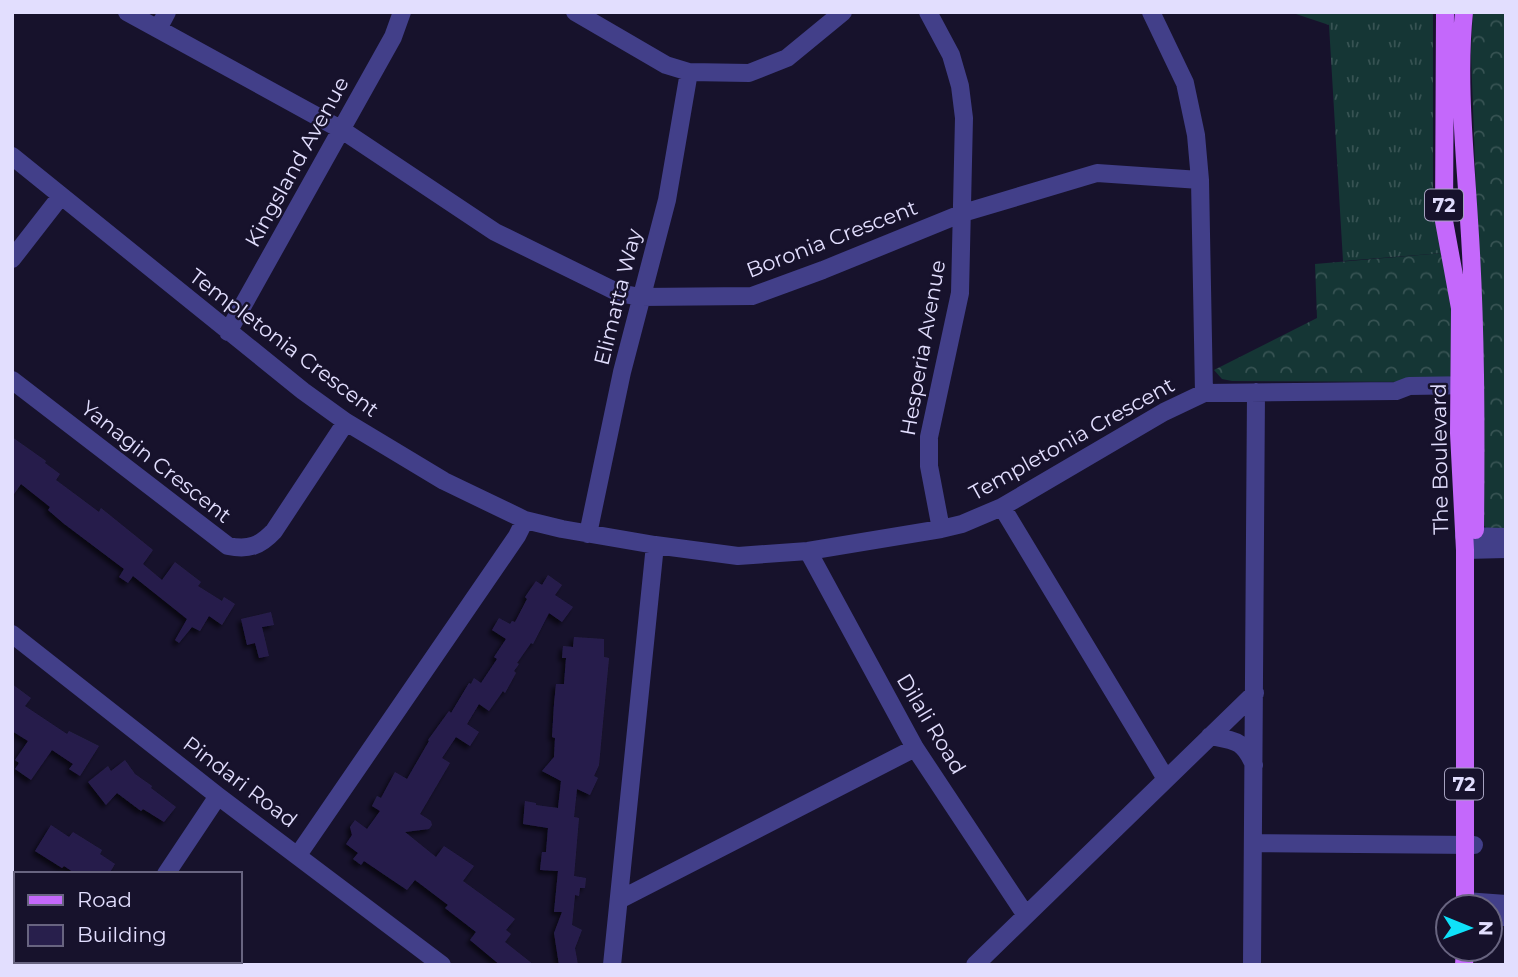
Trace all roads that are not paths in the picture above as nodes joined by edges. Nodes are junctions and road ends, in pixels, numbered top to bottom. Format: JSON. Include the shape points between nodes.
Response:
{"nodes":[{"id":1,"x":127,"y":12,"type":"edge"},
{"id":2,"x":167,"y":12,"type":"edge"},
{"id":3,"x":402,"y":12,"type":"edge"},
{"id":4,"x":575,"y":12,"type":"edge"},
{"id":5,"x":843,"y":12,"type":"edge"},
{"id":6,"x":929,"y":12,"type":"edge"},
{"id":7,"x":1151,"y":12,"type":"edge"},
{"id":8,"x":1445,"y":12,"type":"edge"},
{"id":9,"x":1464,"y":12,"type":"edge"},
{"id":10,"x":158,"y":29,"type":"junction"},
{"id":11,"x":689,"y":72,"type":"junction"},
{"id":12,"x":342,"y":130,"type":"junction"},
{"id":13,"x":12,"y":156,"type":"edge"},
{"id":14,"x":1200,"y":180,"type":"junction"},
{"id":15,"x":61,"y":196,"type":"junction"},
{"id":16,"x":964,"y":213,"type":"junction"},
{"id":17,"x":12,"y":258,"type":"edge"},
{"id":18,"x":640,"y":298,"type":"junction"},
{"id":19,"x":228,"y":332,"type":"junction"},
{"id":20,"x":12,"y":380,"type":"edge"},
{"id":21,"x":1467,"y":391,"type":"junction"},
{"id":22,"x":1256,"y":392,"type":"junction"},
{"id":23,"x":1204,"y":393,"type":"junction"},
{"id":24,"x":346,"y":422,"type":"junction"},
{"id":25,"x":1002,"y":507,"type":"junction"},
{"id":26,"x":525,"y":520,"type":"junction"},
{"id":27,"x":941,"y":529,"type":"junction"},
{"id":28,"x":588,"y":534,"type":"junction"},
{"id":29,"x":1506,"y":537,"type":"edge"},
{"id":30,"x":1470,"y":543,"type":"junction"},
{"id":31,"x":655,"y":545,"type":"junction"},
{"id":32,"x":1506,"y":549,"type":"edge"},
{"id":33,"x":808,"y":551,"type":"junction"},
{"id":34,"x":12,"y":635,"type":"edge"},
{"id":35,"x":1255,"y":693,"type":"junction"},
{"id":36,"x":1210,"y":736,"type":"junction"},
{"id":37,"x":915,"y":748,"type":"junction"},
{"id":38,"x":1254,"y":765,"type":"junction"},
{"id":39,"x":1166,"y":779,"type":"junction"},
{"id":40,"x":218,"y":796,"type":"junction"},
{"id":41,"x":1255,"y":843,"type":"junction"},
{"id":42,"x":1469,"y":845,"type":"junction"},
{"id":43,"x":298,"y":855,"type":"junction"},
{"id":44,"x":167,"y":872,"type":"edge"},
{"id":45,"x":1470,"y":893,"type":"edge"},
{"id":46,"x":618,"y":900,"type":"junction"},
{"id":47,"x":1025,"y":914,"type":"junction"},
{"id":48,"x":979,"y":964,"type":"edge"},
{"id":49,"x":442,"y":965,"type":"edge"},
{"id":50,"x":612,"y":965,"type":"edge"},
{"id":51,"x":1252,"y":965,"type":"edge"}],
"edges":[{"from":1,"to":10,"type":"street","name":"Boronia Crescent"},
{"from":2,"to":10,"type":"street"},
{"from":3,"to":12,"type":"street","name":"Kingsland Avenue"},
{"from":4,"to":11,"type":"street","via":[[666,65]]},
{"from":5,"to":11,"type":"street","via":[[787,58],[748,73]]},
{"from":6,"to":16,"type":"street","name":"Hesperia Avenue","via":[[951,55],[960,86]]},
{"from":7,"to":14,"type":"street","via":[[1185,83]]},
{"from":8,"to":21,"type":"main road","name":"The Boulevard","number":"72","via":[[1444,221],[1460,308]]},
{"from":9,"to":21,"type":"main road","name":"The Boulevard","number":"72"},
{"from":10,"to":12,"type":"street","name":"Boronia Crescent"},
{"from":11,"to":18,"type":"street","name":"Elimatta Way","via":[[667,200]]},
{"from":12,"to":18,"type":"street","name":"Boronia Crescent","via":[[495,232],[619,293]]},
{"from":12,"to":19,"type":"street","name":"Kingsland Avenue"},
{"from":13,"to":15,"type":"street","name":"Templetonia Crescent"},
{"from":14,"to":16,"type":"street","name":"Boronia Crescent","via":[[1097,173]]},
{"from":14,"to":23,"type":"street"},
{"from":15,"to":17,"type":"street"},
{"from":15,"to":19,"type":"street","name":"Templetonia Crescent"},
{"from":16,"to":18,"type":"street","name":"Boronia Crescent","via":[[752,296]]},
{"from":16,"to":27,"type":"street","name":"Hesperia Avenue","via":[[960,293],[929,437],[929,467]]},
{"from":18,"to":28,"type":"street","name":"Elimatta Way"},
{"from":19,"to":24,"type":"street","name":"Templetonia Crescent"},
{"from":20,"to":24,"type":"street","name":"Yanagin Crescent","via":[[228,546],[241,548],[264,542],[274,531]]},
{"from":21,"to":22,"type":"street","name":"Templetonia Crescent","via":[[1408,396],[1396,391]]},
{"from":21,"to":30,"type":"main road","name":"The Boulevard","number":"72"},
{"from":22,"to":23,"type":"street","name":"Templetonia Crescent"},
{"from":22,"to":35,"type":"street"},
{"from":23,"to":25,"type":"street","name":"Templetonia Crescent"},
{"from":24,"to":26,"type":"street","name":"Templetonia Crescent","via":[[444,481]]},
{"from":25,"to":27,"type":"street","name":"Templetonia Crescent"},
{"from":25,"to":39,"type":"street"},
{"from":26,"to":28,"type":"street","name":"Templetonia Crescent"},
{"from":26,"to":43,"type":"street"},
{"from":27,"to":33,"type":"street","name":"Templetonia Crescent"},
{"from":28,"to":31,"type":"street","name":"Templetonia Crescent"},
{"from":29,"to":30,"type":"street"},
{"from":30,"to":32,"type":"street"},
{"from":30,"to":42,"type":"main road","name":"The Boulevard","number":"72"},
{"from":31,"to":33,"type":"street","name":"Templetonia Crescent","via":[[737,556]]},
{"from":31,"to":46,"type":"street"},
{"from":33,"to":37,"type":"street","name":"Dilali Road"},
{"from":34,"to":40,"type":"street","name":"Pindari Road"},
{"from":35,"to":36,"type":"street"},
{"from":35,"to":38,"type":"street"},
{"from":36,"to":38,"type":"street","via":[[1247,748]]},
{"from":36,"to":39,"type":"street"},
{"from":37,"to":46,"type":"street"},
{"from":37,"to":47,"type":"street","name":"Dilali Road"},
{"from":38,"to":41,"type":"street"},
{"from":39,"to":47,"type":"street"},
{"from":40,"to":43,"type":"street","name":"Pindari Road"},
{"from":40,"to":44,"type":"street"},
{"from":41,"to":42,"type":"street"},
{"from":41,"to":51,"type":"street"},
{"from":42,"to":45,"type":"main road","name":"The Boulevard","number":"72"},
{"from":43,"to":49,"type":"street","name":"Pindari Road"},
{"from":46,"to":50,"type":"street"},
{"from":47,"to":48,"type":"street"}]}
